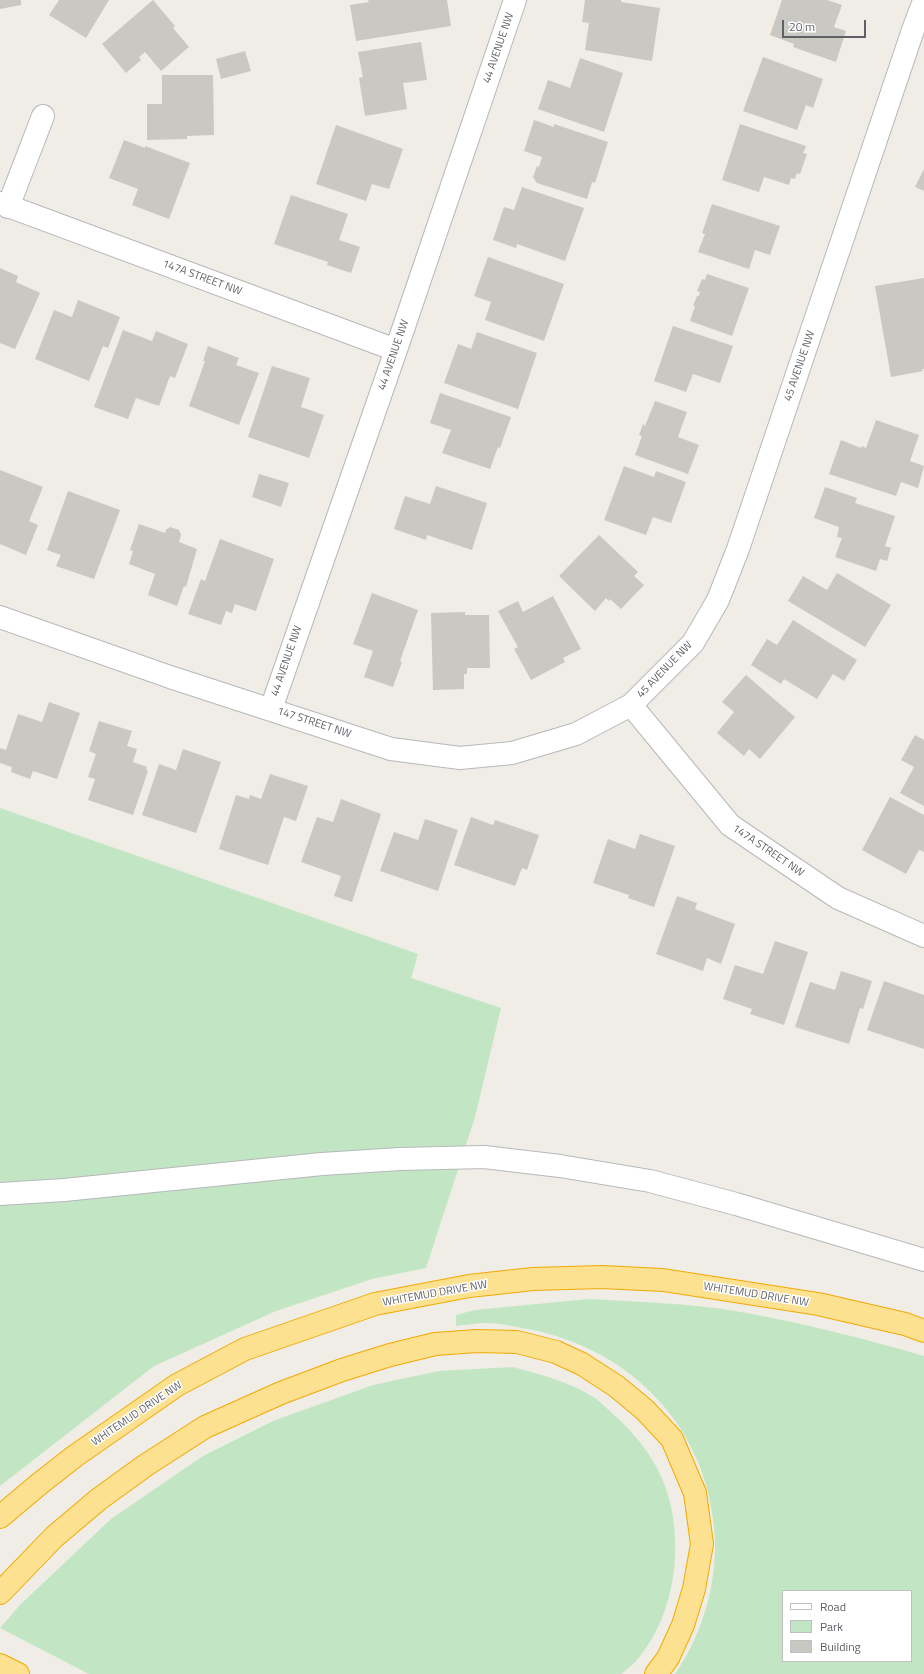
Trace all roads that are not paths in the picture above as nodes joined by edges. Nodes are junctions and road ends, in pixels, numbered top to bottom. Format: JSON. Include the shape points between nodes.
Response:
{"nodes":[{"id":1,"x":515,"y":0,"type":"edge"},
{"id":2,"x":924,"y":1,"type":"edge"},
{"id":3,"x":43,"y":116,"type":"dead end"},
{"id":4,"x":4,"y":205,"type":"edge"},
{"id":5,"x":396,"y":350,"type":"junction"},
{"id":6,"x":0,"y":617,"type":"edge"},
{"id":7,"x":631,"y":705,"type":"junction"},
{"id":8,"x":271,"y":708,"type":"junction"},
{"id":9,"x":924,"y":936,"type":"edge"},
{"id":10,"x":0,"y":1194,"type":"edge"},
{"id":11,"x":924,"y":1260,"type":"edge"},
{"id":12,"x":924,"y":1331,"type":"edge"},
{"id":13,"x":0,"y":1517,"type":"edge"},
{"id":14,"x":0,"y":1593,"type":"edge"},
{"id":15,"x":0,"y":1665,"type":"edge"},
{"id":16,"x":18,"y":1674,"type":"edge"},
{"id":17,"x":656,"y":1674,"type":"edge"}],
"edges":[{"from":1,"to":5,"type":"street","name":"44 AVENUE NW"},
{"from":2,"to":7,"type":"street","name":"45 AVENUE NW","via":[[738,549],[718,600],[693,643]]},
{"from":3,"to":4,"type":"street","name":"147A STREET NW"},
{"from":4,"to":5,"type":"street","name":"147A STREET NW"},
{"from":5,"to":8,"type":"street","name":"44 AVENUE NW"},
{"from":6,"to":8,"type":"street","name":"147 STREET NW","via":[[170,677]]},
{"from":7,"to":8,"type":"street","name":"147 STREET NW","via":[[576,734],[512,753],[460,758],[391,749]]},
{"from":7,"to":9,"type":"street","name":"147A STREET NW","via":[[730,825],[838,898]]},
{"from":10,"to":11,"type":"street","via":[[322,1164],[484,1157],[650,1181]]},
{"from":12,"to":13,"type":"highway","name":"WHITEMUD DRIVE NW","via":[[906,1324],[818,1304],[663,1280],[602,1277],[533,1279],[469,1286],[375,1304],[245,1349],[177,1385],[75,1456]]},
{"from":14,"to":17,"type":"highway","via":[[54,1537],[99,1499],[205,1427],[281,1393],[390,1355],[435,1344],[517,1342],[556,1352],[582,1364],[616,1386],[672,1439],[695,1492],[702,1544],[694,1589],[683,1625],[668,1658]]},
{"from":15,"to":16,"type":"highway"}]}
